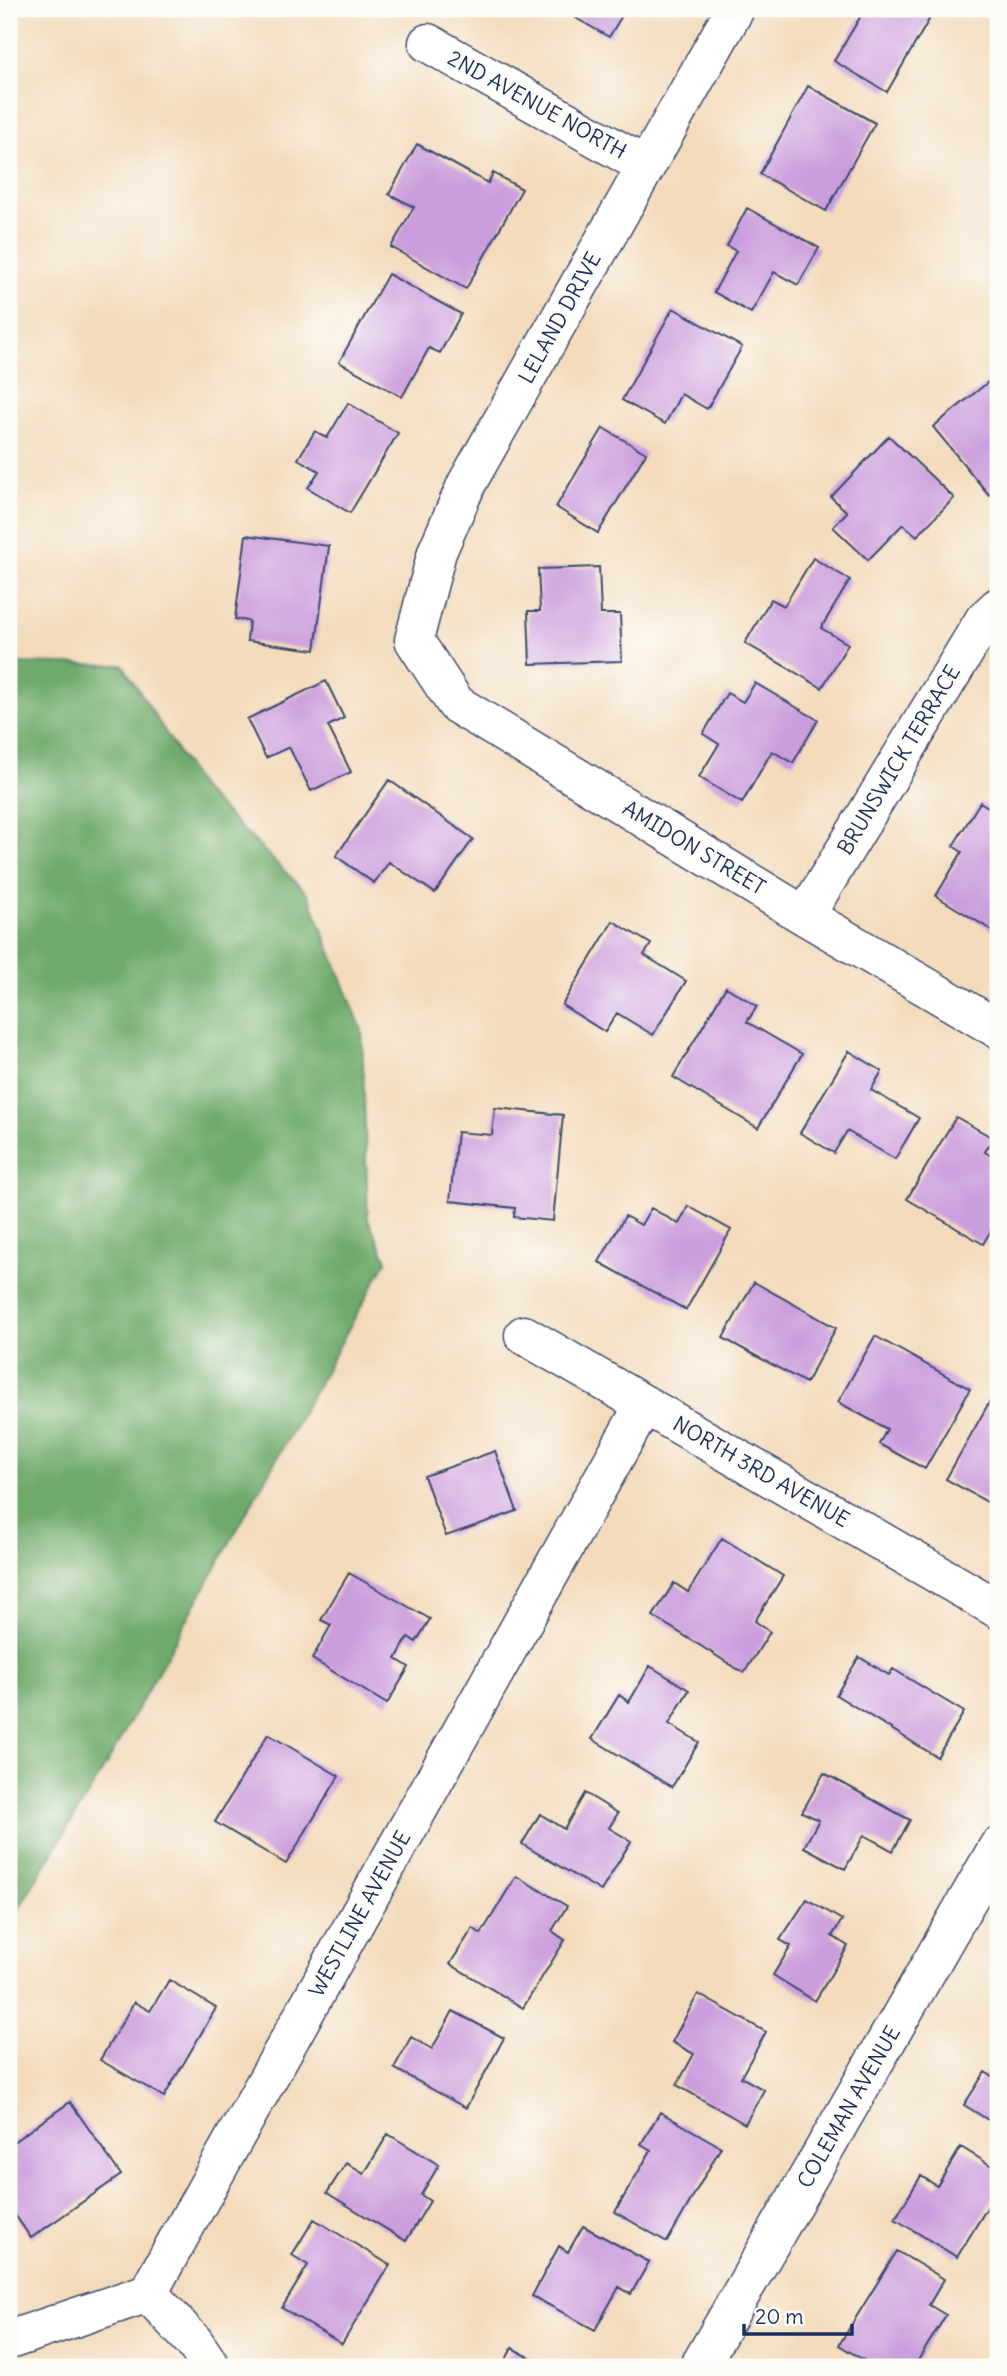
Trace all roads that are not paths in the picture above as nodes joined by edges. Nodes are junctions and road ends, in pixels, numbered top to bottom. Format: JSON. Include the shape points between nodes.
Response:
{"nodes":[{"id":1,"x":735,"y":9,"type":"edge"},
{"id":2,"x":428,"y":43,"type":"dead end"},
{"id":3,"x":646,"y":166,"type":"junction"},
{"id":4,"x":998,"y":607,"type":"edge"},
{"id":5,"x":414,"y":640,"type":"joint"},
{"id":6,"x":805,"y":916,"type":"junction"},
{"id":7,"x":998,"y":1029,"type":"edge"},
{"id":8,"x":524,"y":1335,"type":"dead end"},
{"id":9,"x":644,"y":1405,"type":"junction"},
{"id":10,"x":998,"y":1609,"type":"edge"},
{"id":11,"x":998,"y":1847,"type":"edge"},
{"id":12,"x":148,"y":2293,"type":"junction"},
{"id":13,"x":9,"y":2340,"type":"edge"},
{"id":14,"x":211,"y":2367,"type":"edge"},
{"id":15,"x":699,"y":2367,"type":"edge"}],
"edges":[{"from":1,"to":3,"type":"street","name":"LELAND DRIVE"},
{"from":2,"to":3,"type":"street","name":"2ND AVENUE NORTH"},
{"from":3,"to":5,"type":"street","name":"LELAND DRIVE","via":[[467,483],[437,552]]},
{"from":4,"to":6,"type":"street","name":"BRUNSWICK TERRACE","via":[[984,620]]},
{"from":5,"to":6,"type":"street","name":"AMIDON STREET","via":[[456,704]]},
{"from":6,"to":7,"type":"street","name":"AMIDON STREET"},
{"from":8,"to":9,"type":"street","name":"NORTH 3RD AVENUE"},
{"from":9,"to":10,"type":"street","name":"NORTH 3RD AVENUE"},
{"from":9,"to":12,"type":"street","name":"WESTLINE AVENUE"},
{"from":11,"to":15,"type":"street","name":"COLEMAN AVENUE"},
{"from":12,"to":13,"type":"street"},
{"from":12,"to":14,"type":"street"}]}
